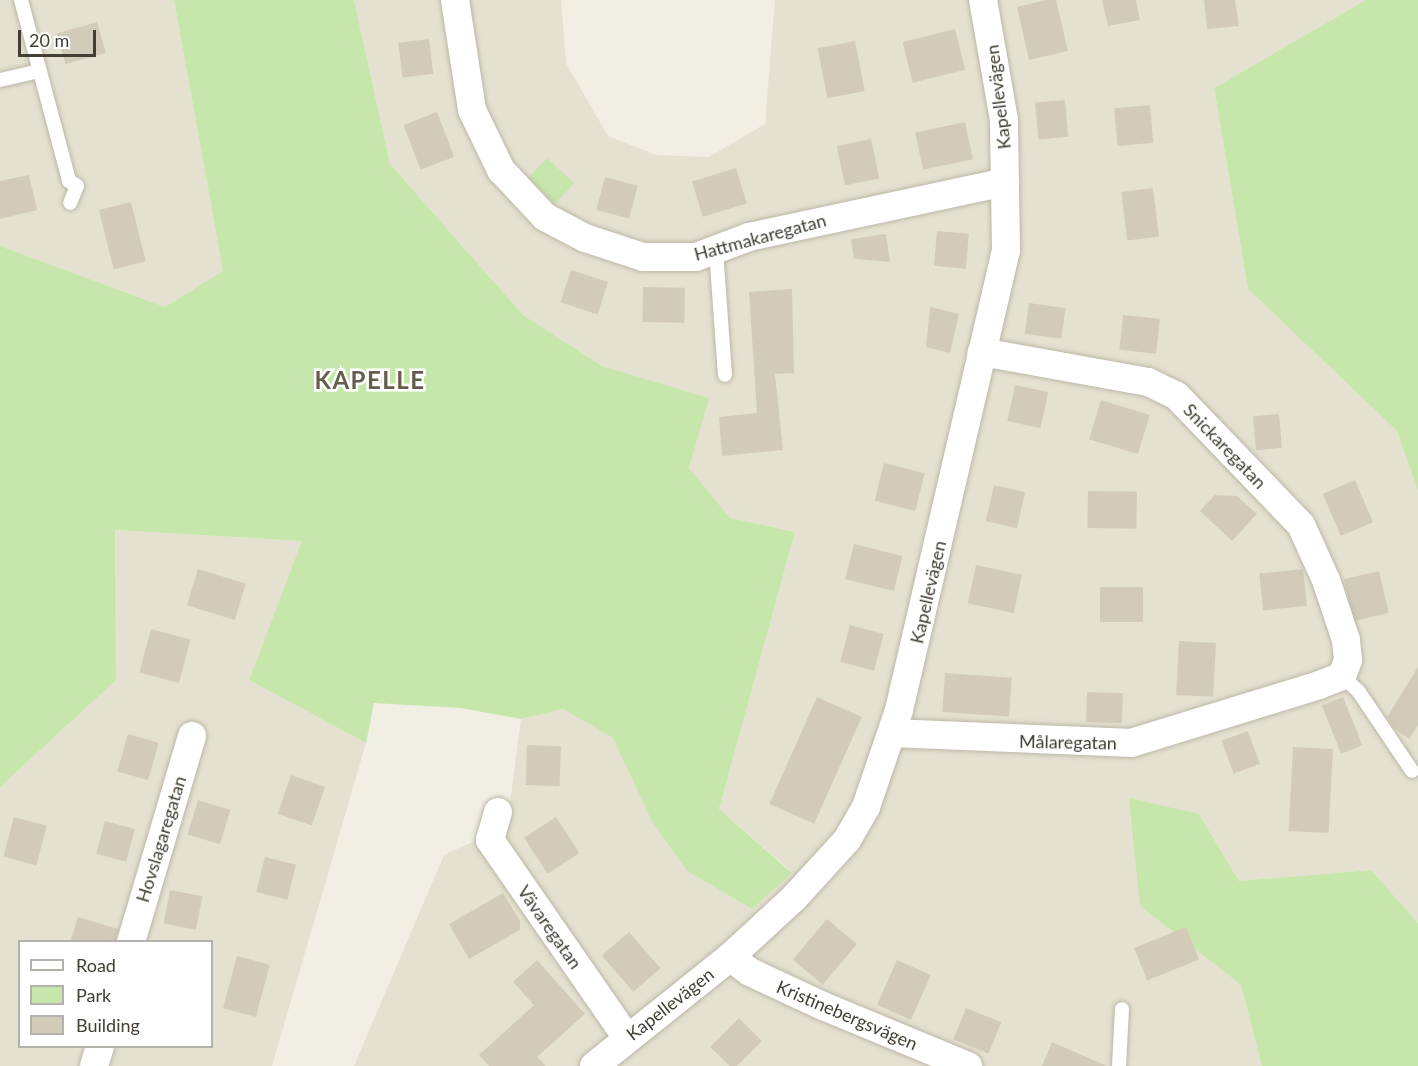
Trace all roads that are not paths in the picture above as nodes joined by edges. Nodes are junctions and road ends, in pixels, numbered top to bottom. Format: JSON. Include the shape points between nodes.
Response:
{"nodes":[{"id":1,"x":21,"y":0,"type":"edge"},
{"id":2,"x":455,"y":0,"type":"edge"},
{"id":3,"x":983,"y":0,"type":"edge"},
{"id":4,"x":38,"y":70,"type":"junction"},
{"id":5,"x":0,"y":80,"type":"edge"},
{"id":6,"x":1005,"y":182,"type":"junction"},
{"id":7,"x":70,"y":203,"type":"dead end"},
{"id":8,"x":716,"y":250,"type":"junction"},
{"id":9,"x":982,"y":352,"type":"junction"},
{"id":10,"x":725,"y":375,"type":"dead end"},
{"id":11,"x":1342,"y":676,"type":"junction"},
{"id":12,"x":893,"y":733,"type":"junction"},
{"id":13,"x":192,"y":736,"type":"dead end"},
{"id":14,"x":1412,"y":771,"type":"dead end"},
{"id":15,"x":498,"y":812,"type":"dead end"},
{"id":16,"x":132,"y":940,"type":"edge"},
{"id":17,"x":730,"y":957,"type":"junction"},
{"id":18,"x":1122,"y":1008,"type":"dead end"},
{"id":19,"x":627,"y":1038,"type":"junction"},
{"id":20,"x":100,"y":1048,"type":"edge"},
{"id":21,"x":94,"y":1066,"type":"edge"},
{"id":22,"x":594,"y":1066,"type":"edge"},
{"id":23,"x":968,"y":1066,"type":"edge"},
{"id":24,"x":1119,"y":1066,"type":"edge"}],
"edges":[{"from":1,"to":4,"type":"lane"},
{"from":2,"to":8,"type":"street","name":"Hattmakaregatan","via":[[472,110],[501,170],[545,217],[585,238],[643,257],[696,257]]},
{"from":3,"to":6,"type":"street","name":"Kapellevägen","via":[[1004,120]]},
{"from":4,"to":5,"type":"lane"},
{"from":4,"to":7,"type":"lane","via":[[69,181],[77,186]]},
{"from":6,"to":8,"type":"street","name":"Hattmakaregatan","via":[[749,237]]},
{"from":6,"to":9,"type":"street","name":"Kapellevägen","via":[[1006,251]]},
{"from":8,"to":10,"type":"lane"},
{"from":9,"to":11,"type":"street","name":"Snickaregatan","via":[[1148,382],[1177,396],[1301,525],[1326,580],[1346,640],[1348,660]]},
{"from":9,"to":12,"type":"street","name":"Kapellevägen"},
{"from":11,"to":12,"type":"street","name":"Målaregatan","via":[[1131,743]]},
{"from":11,"to":14,"type":"lane","via":[[1359,692]]},
{"from":12,"to":17,"type":"street","name":"Kapellevägen","via":[[866,807],[847,840],[794,898]]},
{"from":13,"to":16,"type":"street","name":"Hovslagaregatan"},
{"from":15,"to":19,"type":"street","name":"Vävaregatan","via":[[490,840]]},
{"from":17,"to":19,"type":"street","name":"Kapellevägen"},
{"from":17,"to":23,"type":"street","name":"Kristinebergsvägen","via":[[750,972],[823,1006]]},
{"from":18,"to":24,"type":"lane"},
{"from":19,"to":22,"type":"street","name":"Kapellevägen"},
{"from":20,"to":21,"type":"street"}]}
